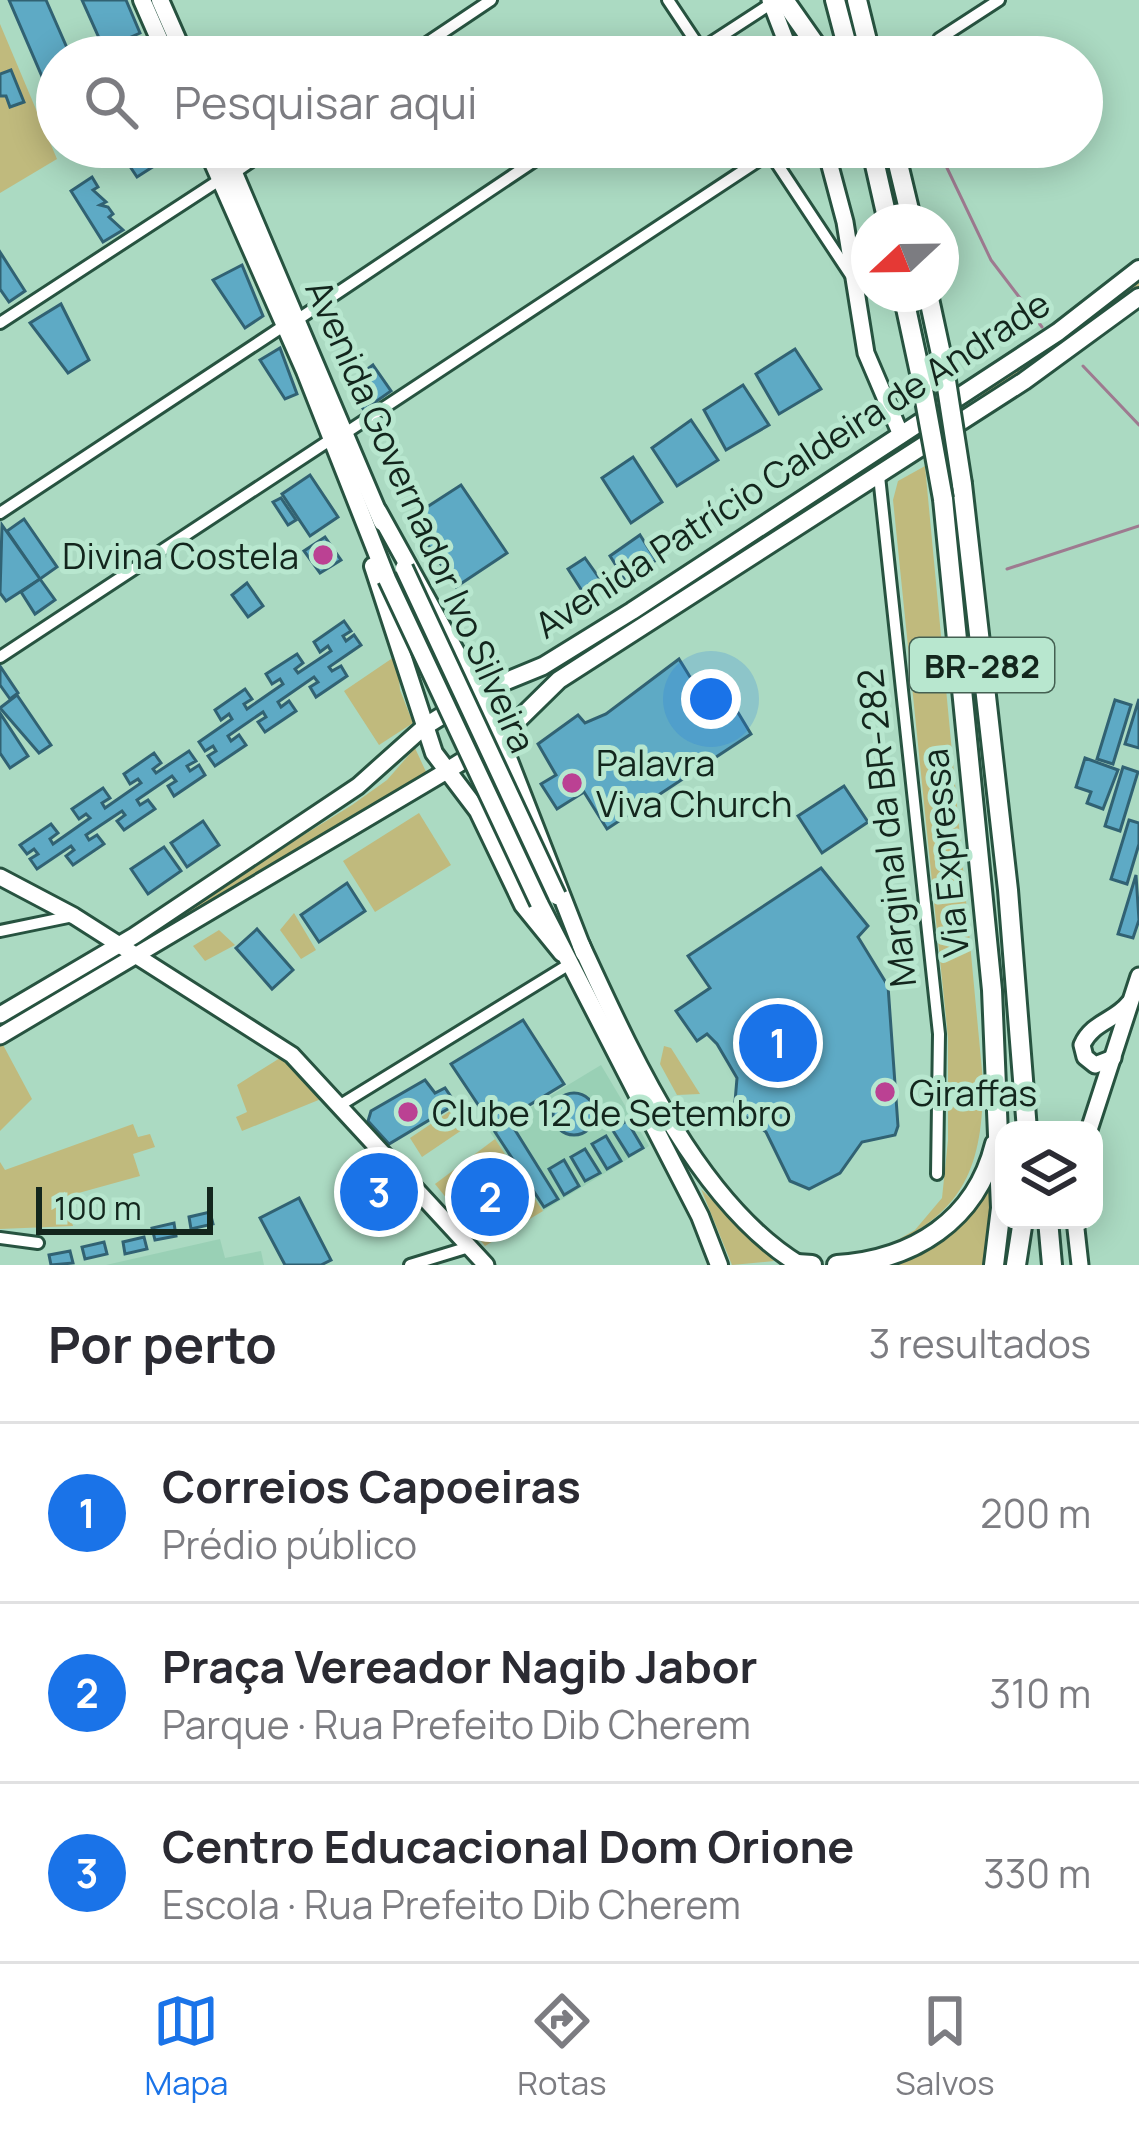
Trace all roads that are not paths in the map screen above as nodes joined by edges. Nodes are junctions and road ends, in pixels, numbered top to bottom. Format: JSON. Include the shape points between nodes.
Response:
{"nodes":[{"id":1,"x":142,"y":0,"type":"edge"},
{"id":2,"x":160,"y":0,"type":"edge"},
{"id":3,"x":491,"y":0,"type":"edge"},
{"id":4,"x":668,"y":0,"type":"edge"},
{"id":5,"x":835,"y":0,"type":"edge"},
{"id":6,"x":999,"y":0,"type":"edge"},
{"id":7,"x":775,"y":1,"type":"edge"},
{"id":8,"x":860,"y":5,"type":"edge"},
{"id":9,"x":158,"y":36,"type":"edge"},
{"id":10,"x":175,"y":36,"type":"edge"},
{"id":11,"x":437,"y":36,"type":"edge"},
{"id":12,"x":692,"y":36,"type":"edge"},
{"id":13,"x":727,"y":36,"type":"edge"},
{"id":14,"x":786,"y":36,"type":"edge"},
{"id":15,"x":806,"y":36,"type":"edge"},
{"id":16,"x":844,"y":36,"type":"edge"},
{"id":17,"x":867,"y":36,"type":"edge"},
{"id":18,"x":944,"y":36,"type":"edge"},
{"id":19,"x":221,"y":168,"type":"edge"},
{"id":20,"x":226,"y":168,"type":"edge"},
{"id":21,"x":239,"y":168,"type":"edge"},
{"id":22,"x":523,"y":168,"type":"edge"},
{"id":23,"x":742,"y":168,"type":"edge"},
{"id":24,"x":783,"y":168,"type":"edge"},
{"id":25,"x":831,"y":168,"type":"edge"},
{"id":26,"x":874,"y":168,"type":"edge"},
{"id":27,"x":899,"y":168,"type":"edge"},
{"id":28,"x":227,"y":176,"type":"junction"},
{"id":29,"x":884,"y":204,"type":"edge"},
{"id":30,"x":908,"y":204,"type":"edge"},
{"id":31,"x":1139,"y":269,"type":"edge"},
{"id":32,"x":850,"y":275,"type":"junction"},
{"id":33,"x":1139,"y":297,"type":"edge"},
{"id":34,"x":907,"y":312,"type":"edge"},
{"id":35,"x":932,"y":312,"type":"edge"},
{"id":36,"x":0,"y":322,"type":"edge"},
{"id":37,"x":291,"y":322,"type":"junction"},
{"id":38,"x":901,"y":435,"type":"junction"},
{"id":39,"x":338,"y":436,"type":"junction"},
{"id":40,"x":877,"y":451,"type":"junction"},
{"id":41,"x":879,"y":476,"type":"junction"},
{"id":42,"x":378,"y":511,"type":"junction"},
{"id":43,"x":0,"y":514,"type":"edge"},
{"id":44,"x":372,"y":547,"type":"junction"},
{"id":45,"x":0,"y":657,"type":"edge"},
{"id":46,"x":480,"y":692,"type":"junction"},
{"id":47,"x":424,"y":727,"type":"junction"},
{"id":48,"x":501,"y":737,"type":"junction"},
{"id":49,"x":445,"y":772,"type":"junction"},
{"id":50,"x":0,"y":877,"type":"edge"},
{"id":51,"x":74,"y":916,"type":"junction"},
{"id":52,"x":0,"y":931,"type":"edge"},
{"id":53,"x":99,"y":932,"type":"junction"},
{"id":54,"x":169,"y":939,"type":"junction"},
{"id":55,"x":119,"y":945,"type":"junction"},
{"id":56,"x":584,"y":953,"type":"junction"},
{"id":57,"x":139,"y":957,"type":"junction"},
{"id":58,"x":100,"y":958,"type":"junction"},
{"id":59,"x":565,"y":959,"type":"junction"},
{"id":60,"x":170,"y":976,"type":"junction"},
{"id":61,"x":1139,"y":976,"type":"edge"},
{"id":62,"x":1132,"y":1000,"type":"junction"},
{"id":63,"x":0,"y":1015,"type":"edge"},
{"id":64,"x":1018,"y":1021,"type":"junction"},
{"id":65,"x":0,"y":1036,"type":"edge"},
{"id":66,"x":1113,"y":1058,"type":"junction"},
{"id":67,"x":342,"y":1104,"type":"junction"},
{"id":68,"x":998,"y":1121,"type":"edge"},
{"id":69,"x":1027,"y":1121,"type":"edge"},
{"id":70,"x":1037,"y":1121,"type":"edge"},
{"id":71,"x":1092,"y":1121,"type":"edge"},
{"id":72,"x":995,"y":1136,"type":"edge"},
{"id":73,"x":937,"y":1174,"type":"dead end"},
{"id":74,"x":998,"y":1229,"type":"edge"},
{"id":75,"x":1022,"y":1229,"type":"edge"},
{"id":76,"x":1049,"y":1229,"type":"edge"},
{"id":77,"x":1077,"y":1229,"type":"edge"},
{"id":78,"x":0,"y":1238,"type":"edge"},
{"id":79,"x":38,"y":1243,"type":"dead end"},
{"id":80,"x":469,"y":1247,"type":"junction"},
{"id":81,"x":410,"y":1265,"type":"edge"},
{"id":82,"x":486,"y":1265,"type":"edge"},
{"id":83,"x":719,"y":1265,"type":"edge"},
{"id":84,"x":797,"y":1265,"type":"edge"},
{"id":85,"x":812,"y":1265,"type":"edge"},
{"id":86,"x":837,"y":1265,"type":"edge"},
{"id":87,"x":994,"y":1265,"type":"edge"},
{"id":88,"x":1016,"y":1265,"type":"edge"},
{"id":89,"x":1052,"y":1265,"type":"edge"},
{"id":90,"x":1080,"y":1265,"type":"edge"}],
"edges":[{"from":1,"to":9,"type":"main road"},
{"from":2,"to":10,"type":"main road"},
{"from":3,"to":11,"type":"street"},
{"from":4,"to":12,"type":"street"},
{"from":5,"to":16,"type":"highway"},
{"from":6,"to":18,"type":"street"},
{"from":7,"to":13,"type":"street"},
{"from":7,"to":14,"type":"main road"},
{"from":7,"to":15,"type":"highway"},
{"from":8,"to":17,"type":"highway"},
{"from":19,"to":28,"type":"main road","name":"Avenida Governador Ivo Silveira"},
{"from":20,"to":28,"type":"main road","name":"Avenida Governador Ivo Silveira"},
{"from":21,"to":28,"type":"street"},
{"from":22,"to":37,"type":"street"},
{"from":23,"to":39,"type":"street"},
{"from":24,"to":32,"type":"street"},
{"from":25,"to":32,"type":"main road"},
{"from":26,"to":29,"type":"highway"},
{"from":27,"to":30,"type":"highway"},
{"from":28,"to":36,"type":"street"},
{"from":28,"to":37,"type":"main road","name":"Avenida Governador Ivo Silveira"},
{"from":31,"to":38,"type":"main road","name":"Avenida Patrício Caldeira de Andrade"},
{"from":32,"to":38,"type":"main road","via":[[866,352]]},
{"from":33,"to":41,"type":"main road","name":"Avenida Patrício Caldeira de Andrade"},
{"from":34,"to":68,"type":"highway","name":"Via Expressa","number":"BR-282","bridge":true,"via":[[943,500]]},
{"from":35,"to":64,"type":"highway","name":"Via Expressa","number":"BR-282","bridge":true,"via":[[962,484]]},
{"from":37,"to":39,"type":"main road","name":"Avenida Governador Ivo Silveira"},
{"from":37,"to":43,"type":"street"},
{"from":38,"to":40,"type":"main road","name":"Avenida Patrício Caldeira de Andrade"},
{"from":39,"to":42,"type":"main road","name":"Avenida Governador Ivo Silveira"},
{"from":39,"to":44,"type":"main road","name":"Avenida Governador Ivo Silveira"},
{"from":39,"to":45,"type":"street"},
{"from":40,"to":41,"type":"main road"},
{"from":40,"to":46,"type":"main road","name":"Avenida Patrício Caldeira de Andrade","via":[[543,666]]},
{"from":41,"to":48,"type":"main road","name":"Avenida Patrício Caldeira de Andrade","via":[[559,680]]},
{"from":41,"to":73,"type":"street","name":"Marginal da BR-282","via":[[939,1034]]},
{"from":42,"to":46,"type":"main road"},
{"from":42,"to":56,"type":"main road","name":"Avenida Governador Ivo Silveira","bridge":true},
{"from":44,"to":47,"type":"main road"},
{"from":44,"to":59,"type":"main road","name":"Avenida Governador Ivo Silveira","bridge":true},
{"from":46,"to":47,"type":"main road","name":"Avenida Patrício Caldeira de Andrade"},
{"from":46,"to":48,"type":"main road"},
{"from":47,"to":49,"type":"main road"},
{"from":47,"to":55,"type":"main road","name":"Avenida Patrício Caldeira de Andrade","via":[[358,786]]},
{"from":48,"to":49,"type":"main road","name":"Avenida Patrício Caldeira de Andrade"},
{"from":48,"to":56,"type":"main road"},
{"from":49,"to":54,"type":"main road","name":"Avenida Patrício Caldeira de Andrade"},
{"from":49,"to":59,"type":"main road","via":[[478,811],[523,904]]},
{"from":50,"to":51,"type":"main road"},
{"from":51,"to":52,"type":"street"},
{"from":51,"to":53,"type":"main road"},
{"from":53,"to":55,"type":"main road"},
{"from":53,"to":58,"type":"main road"},
{"from":54,"to":57,"type":"main road","name":"Avenida Patrício Caldeira de Andrade"},
{"from":54,"to":60,"type":"main road"},
{"from":55,"to":57,"type":"main road"},
{"from":55,"to":58,"type":"main road","name":"Avenida Patrício Caldeira de Andrade"},
{"from":56,"to":84,"type":"main road","name":"Avenida Governador Ivo Silveira","via":[[692,1151],[730,1204]]},
{"from":57,"to":60,"type":"main road"},
{"from":57,"to":65,"type":"main road","name":"Avenida Patrício Caldeira de Andrade"},
{"from":58,"to":63,"type":"main road","name":"Avenida Patrício Caldeira de Andrade"},
{"from":59,"to":67,"type":"street"},
{"from":59,"to":83,"type":"main road","name":"Avenida Governador Ivo Silveira"},
{"from":60,"to":67,"type":"main road","via":[[269,1037]]},
{"from":61,"to":62,"type":"main road"},
{"from":62,"to":66,"type":"main road"},
{"from":62,"to":66,"type":"main road","via":[[1094,1026],[1082,1045],[1090,1063]]},
{"from":64,"to":69,"type":"highway","name":"Via Expressa","number":"BR-282"},
{"from":64,"to":70,"type":"highway"},
{"from":66,"to":71,"type":"main road"},
{"from":67,"to":80,"type":"main road"},
{"from":72,"to":86,"type":"highway","via":[[979,1183],[942,1232],[887,1257]]},
{"from":74,"to":87,"type":"highway","name":"Via Expressa","number":"BR-282"},
{"from":75,"to":88,"type":"highway"},
{"from":76,"to":89,"type":"highway"},
{"from":77,"to":90,"type":"main road"},
{"from":78,"to":79,"type":"street"},
{"from":80,"to":81,"type":"street"},
{"from":80,"to":82,"type":"main road"},
{"from":84,"to":85,"type":"highway"}]}
